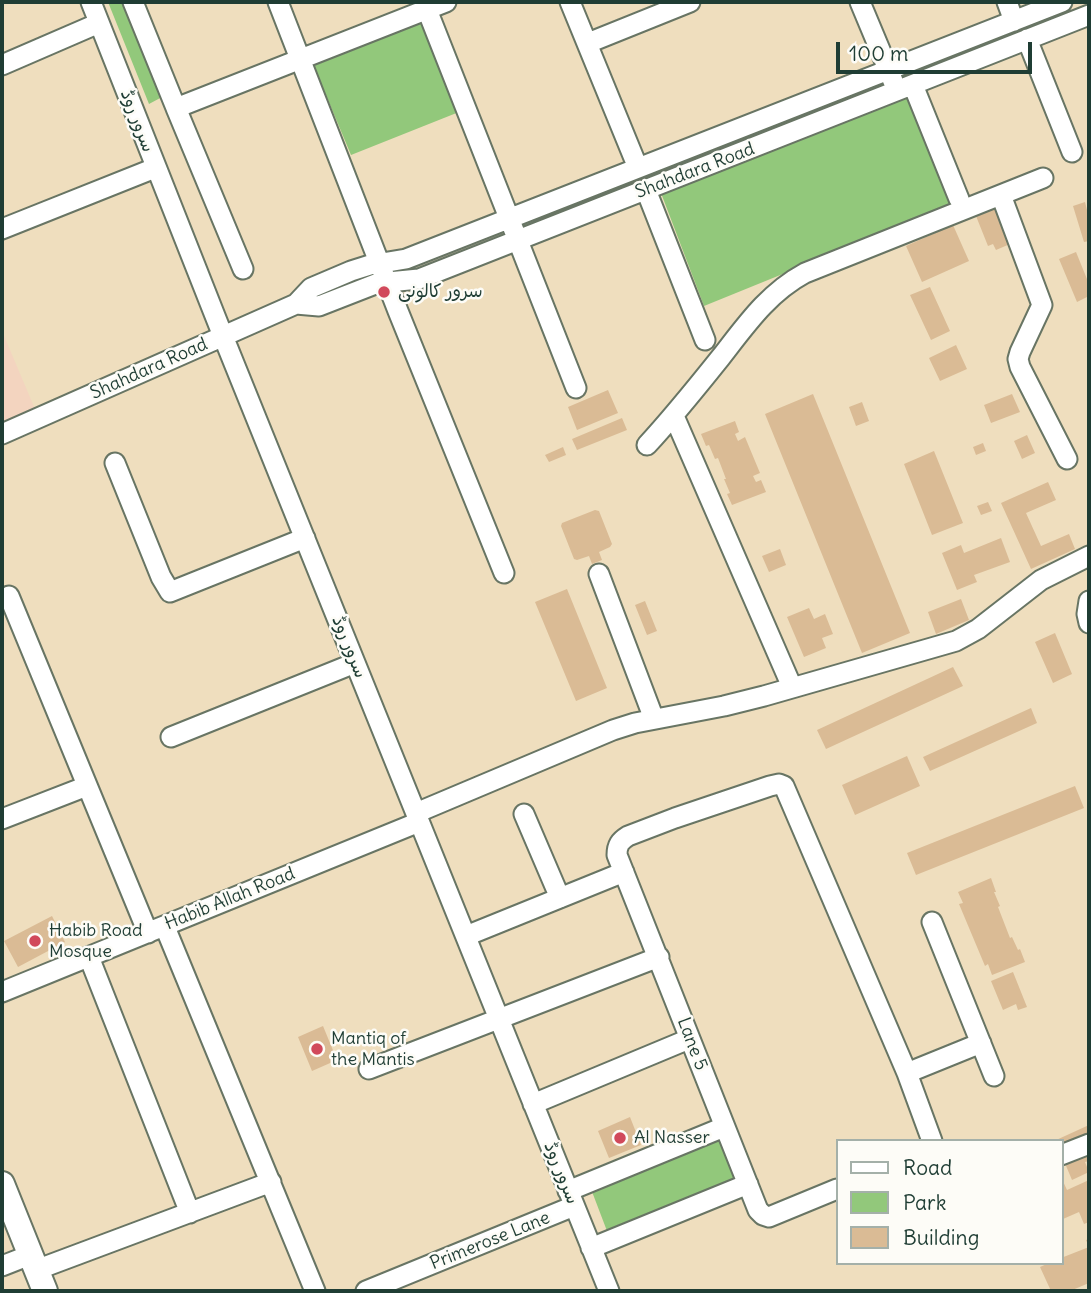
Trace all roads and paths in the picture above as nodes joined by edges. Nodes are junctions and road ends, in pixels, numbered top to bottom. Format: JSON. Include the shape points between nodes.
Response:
{"nodes":[{"id":1,"x":91,"y":2,"type":"edge"},
{"id":2,"x":133,"y":2,"type":"edge"},
{"id":3,"x":278,"y":2,"type":"edge"},
{"id":4,"x":446,"y":2,"type":"edge"},
{"id":5,"x":570,"y":2,"type":"edge"},
{"id":6,"x":691,"y":2,"type":"edge"},
{"id":7,"x":860,"y":2,"type":"edge"},
{"id":8,"x":1007,"y":2,"type":"edge"},
{"id":9,"x":1062,"y":2,"type":"edge"},
{"id":10,"x":426,"y":5,"type":"edge"},
{"id":11,"x":1089,"y":15,"type":"edge"},
{"id":12,"x":1014,"y":21,"type":"junction"},
{"id":13,"x":99,"y":23,"type":"junction"},
{"id":14,"x":1027,"y":40,"type":"junction"},
{"id":15,"x":588,"y":43,"type":"junction"},
{"id":16,"x":301,"y":57,"type":"junction"},
{"id":17,"x":2,"y":65,"type":"edge"},
{"id":18,"x":888,"y":69,"type":"junction"},
{"id":19,"x":905,"y":88,"type":"junction"},
{"id":20,"x":176,"y":107,"type":"junction"},
{"id":21,"x":1072,"y":152,"type":"dead end"},
{"id":22,"x":155,"y":168,"type":"junction"},
{"id":23,"x":638,"y":168,"type":"junction"},
{"id":24,"x":1043,"y":178,"type":"dead end"},
{"id":25,"x":646,"y":190,"type":"junction"},
{"id":26,"x":1001,"y":195,"type":"junction"},
{"id":27,"x":959,"y":199,"type":"dead end"},
{"id":28,"x":510,"y":220,"type":"junction"},
{"id":29,"x":2,"y":229,"type":"edge"},
{"id":30,"x":518,"y":240,"type":"junction"},
{"id":31,"x":379,"y":263,"type":"junction"},
{"id":32,"x":243,"y":269,"type":"dead end"},
{"id":33,"x":387,"y":282,"type":"junction"},
{"id":34,"x":296,"y":304,"type":"junction"},
{"id":35,"x":223,"y":336,"type":"junction"},
{"id":36,"x":705,"y":340,"type":"dead end"},
{"id":37,"x":576,"y":388,"type":"dead end"},
{"id":38,"x":674,"y":416,"type":"junction"},
{"id":39,"x":2,"y":434,"type":"edge"},
{"id":40,"x":646,"y":445,"type":"dead end"},
{"id":41,"x":1067,"y":459,"type":"dead end"},
{"id":42,"x":115,"y":463,"type":"dead end"},
{"id":43,"x":305,"y":538,"type":"junction"},
{"id":44,"x":1089,"y":555,"type":"edge"},
{"id":45,"x":504,"y":573,"type":"dead end"},
{"id":46,"x":599,"y":574,"type":"dead end"},
{"id":47,"x":9,"y":596,"type":"dead end"},
{"id":48,"x":1089,"y":601,"type":"edge"},
{"id":49,"x":1089,"y":623,"type":"edge"},
{"id":50,"x":355,"y":663,"type":"junction"},
{"id":51,"x":792,"y":687,"type":"junction"},
{"id":52,"x":654,"y":719,"type":"junction"},
{"id":53,"x":172,"y":737,"type":"dead end"},
{"id":54,"x":87,"y":786,"type":"junction"},
{"id":55,"x":524,"y":814,"type":"dead end"},
{"id":56,"x":418,"y":817,"type":"junction"},
{"id":57,"x":2,"y":820,"type":"edge"},
{"id":58,"x":624,"y":872,"type":"junction"},
{"id":59,"x":560,"y":898,"type":"junction"},
{"id":60,"x":932,"y":922,"type":"dead end"},
{"id":61,"x":156,"y":930,"type":"junction"},
{"id":62,"x":466,"y":936,"type":"junction"},
{"id":63,"x":89,"y":957,"type":"junction"},
{"id":64,"x":659,"y":957,"type":"junction"},
{"id":65,"x":2,"y":992,"type":"edge"},
{"id":66,"x":500,"y":1020,"type":"junction"},
{"id":67,"x":689,"y":1039,"type":"junction"},
{"id":68,"x":981,"y":1043,"type":"junction"},
{"id":69,"x":369,"y":1069,"type":"dead end"},
{"id":70,"x":907,"y":1073,"type":"junction"},
{"id":71,"x":994,"y":1076,"type":"dead end"},
{"id":72,"x":533,"y":1104,"type":"junction"},
{"id":73,"x":724,"y":1127,"type":"junction"},
{"id":74,"x":931,"y":1139,"type":"edge"},
{"id":75,"x":1089,"y":1144,"type":"edge"},
{"id":76,"x":1063,"y":1154,"type":"edge"},
{"id":77,"x":271,"y":1182,"type":"junction"},
{"id":78,"x":2,"y":1184,"type":"edge"},
{"id":79,"x":748,"y":1184,"type":"junction"},
{"id":80,"x":836,"y":1189,"type":"edge"},
{"id":81,"x":571,"y":1198,"type":"junction"},
{"id":82,"x":190,"y":1213,"type":"junction"},
{"id":83,"x":591,"y":1248,"type":"junction"},
{"id":84,"x":2,"y":1266,"type":"edge"},
{"id":85,"x":37,"y":1272,"type":"edge"},
{"id":86,"x":315,"y":1291,"type":"edge"},
{"id":87,"x":366,"y":1291,"type":"edge"},
{"id":88,"x":609,"y":1291,"type":"edge"}],
"edges":[{"from":1,"to":13,"type":"street","name":"سرور روڈ"},
{"from":2,"to":20,"type":"street"},
{"from":3,"to":16,"type":"street"},
{"from":4,"to":10,"type":"street"},
{"from":5,"to":15,"type":"street"},
{"from":6,"to":15,"type":"street"},
{"from":7,"to":18,"type":"street"},
{"from":8,"to":12,"type":"street"},
{"from":9,"to":12,"type":"street","name":"Shahdara Road"},
{"from":10,"to":16,"type":"street"},
{"from":10,"to":28,"type":"street"},
{"from":11,"to":14,"type":"street","name":"Shahdara Road"},
{"from":12,"to":18,"type":"street","name":"Shahdara Road"},
{"from":13,"to":17,"type":"street"},
{"from":13,"to":22,"type":"street","name":"سرور روڈ"},
{"from":14,"to":19,"type":"street","name":"Shahdara Road"},
{"from":14,"to":21,"type":"street"},
{"from":15,"to":23,"type":"street"},
{"from":16,"to":20,"type":"street"},
{"from":16,"to":31,"type":"street"},
{"from":18,"to":19,"type":"street"},
{"from":18,"to":23,"type":"street","name":"Shahdara Road"},
{"from":19,"to":25,"type":"street","name":"Shahdara Road"},
{"from":19,"to":27,"type":"street"},
{"from":20,"to":32,"type":"street"},
{"from":22,"to":29,"type":"street"},
{"from":22,"to":35,"type":"street","name":"سرور روڈ"},
{"from":23,"to":28,"type":"street","name":"Shahdara Road"},
{"from":24,"to":26,"type":"street"},
{"from":25,"to":30,"type":"street","name":"Shahdara Road"},
{"from":25,"to":36,"type":"street"},
{"from":26,"to":38,"type":"street","via":[[791,281],[762,305]]},
{"from":26,"to":41,"type":"street","via":[[1042,305],[1018,359]]},
{"from":28,"to":30,"type":"street"},
{"from":28,"to":31,"type":"street","name":"Shahdara Road","via":[[406,259]]},
{"from":30,"to":33,"type":"street","name":"Shahdara Road","via":[[419,279]]},
{"from":30,"to":37,"type":"street"},
{"from":31,"to":33,"type":"street"},
{"from":31,"to":34,"type":"street","name":"Shahdara Road","via":[[311,288]]},
{"from":33,"to":34,"type":"street","name":"Shahdara Road","via":[[320,306]]},
{"from":33,"to":45,"type":"street"},
{"from":34,"to":35,"type":"street","name":"Shahdara Road"},
{"from":35,"to":39,"type":"street","name":"Shahdara Road"},
{"from":35,"to":43,"type":"street","name":"سرور روڈ"},
{"from":38,"to":40,"type":"street"},
{"from":38,"to":51,"type":"street"},
{"from":42,"to":43,"type":"street","via":[[170,592]]},
{"from":43,"to":50,"type":"street","name":"سرور روڈ"},
{"from":44,"to":51,"type":"street","name":"Habib Allah Road","via":[[1041,580],[967,637]]},
{"from":46,"to":52,"type":"street"},
{"from":47,"to":54,"type":"street"},
{"from":48,"to":49,"type":"street"},
{"from":50,"to":53,"type":"street"},
{"from":50,"to":56,"type":"street","name":"سرور روڈ"},
{"from":51,"to":52,"type":"street","name":"Habib Allah Road"},
{"from":52,"to":56,"type":"street","name":"Habib Allah Road","via":[[613,730]]},
{"from":54,"to":57,"type":"street"},
{"from":54,"to":61,"type":"street"},
{"from":55,"to":59,"type":"street"},
{"from":56,"to":61,"type":"street","name":"Habib Allah Road"},
{"from":56,"to":62,"type":"street","name":"سرور روڈ"},
{"from":58,"to":59,"type":"street"},
{"from":58,"to":64,"type":"street","name":"Lane 5"},
{"from":58,"to":70,"type":"street","name":"Lane 5","via":[[617,848],[628,836],[770,786],[784,786]]},
{"from":59,"to":62,"type":"street"},
{"from":60,"to":68,"type":"street"},
{"from":61,"to":63,"type":"street","name":"Habib Allah Road"},
{"from":61,"to":77,"type":"street"},
{"from":62,"to":66,"type":"street","name":"سرور روڈ"},
{"from":63,"to":65,"type":"street","name":"Habib Allah Road"},
{"from":63,"to":82,"type":"street"},
{"from":64,"to":66,"type":"street"},
{"from":64,"to":67,"type":"street","name":"Lane 5"},
{"from":66,"to":69,"type":"street"},
{"from":66,"to":72,"type":"street","name":"سرور روڈ"},
{"from":67,"to":72,"type":"street"},
{"from":67,"to":73,"type":"street","name":"Lane 5"},
{"from":68,"to":70,"type":"street"},
{"from":68,"to":71,"type":"street"},
{"from":70,"to":74,"type":"street"},
{"from":72,"to":81,"type":"street","name":"سرور روڈ"},
{"from":73,"to":79,"type":"street","name":"Lane 5"},
{"from":73,"to":81,"type":"street","name":"Primerose Lane"},
{"from":75,"to":76,"type":"street"},
{"from":77,"to":82,"type":"street"},
{"from":77,"to":86,"type":"street"},
{"from":78,"to":85,"type":"main road"},
{"from":79,"to":80,"type":"street","name":"Lane 5","via":[[758,1210],[769,1217]]},
{"from":79,"to":83,"type":"street"},
{"from":81,"to":83,"type":"street","name":"سرور روڈ"},
{"from":81,"to":87,"type":"street","name":"Primerose Lane"},
{"from":82,"to":85,"type":"street"},
{"from":83,"to":88,"type":"street","name":"سرور روڈ"},
{"from":84,"to":85,"type":"street"}]}
